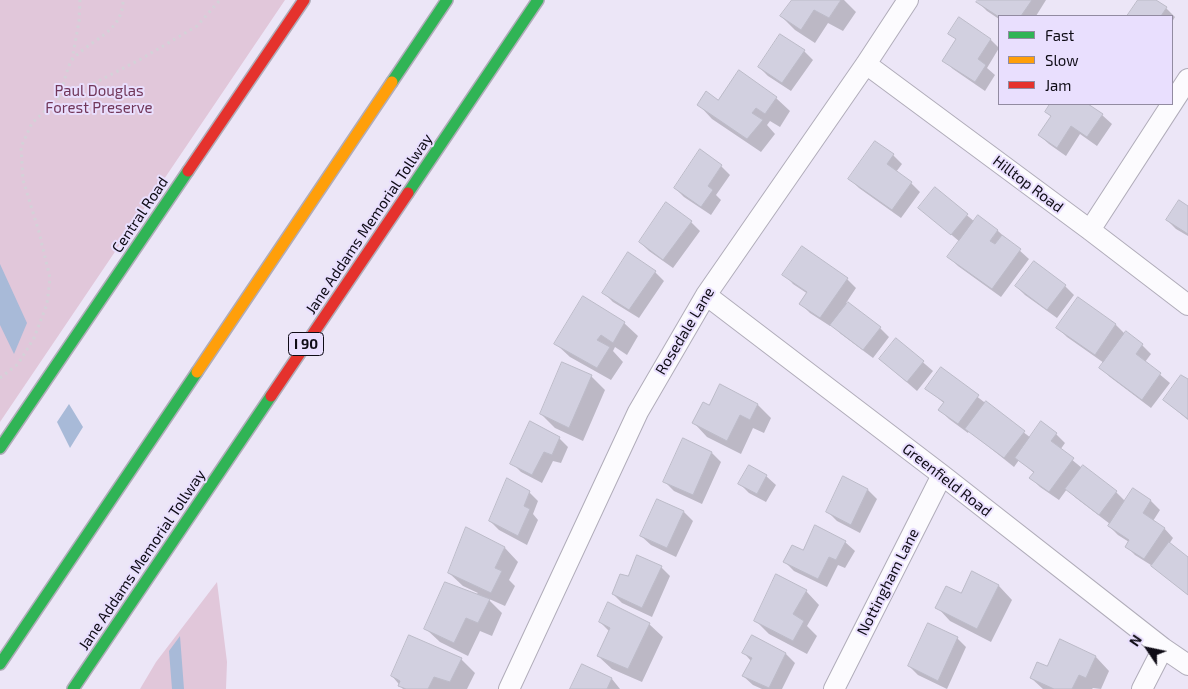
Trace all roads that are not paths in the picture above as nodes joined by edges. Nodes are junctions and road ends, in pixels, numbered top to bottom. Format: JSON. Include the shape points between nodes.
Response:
{"nodes":[{"id":1,"x":304,"y":0,"type":"edge"},
{"id":2,"x":447,"y":0,"type":"edge"},
{"id":3,"x":538,"y":0,"type":"edge"},
{"id":4,"x":908,"y":0,"type":"edge"},
{"id":5,"x":866,"y":64,"type":"junction"},
{"id":6,"x":1188,"y":80,"type":"edge"},
{"id":7,"x":1173,"y":103,"type":"edge"},
{"id":8,"x":1172,"y":105,"type":"edge"},
{"id":9,"x":1090,"y":230,"type":"junction"},
{"id":10,"x":706,"y":296,"type":"junction"},
{"id":11,"x":1188,"y":305,"type":"edge"},
{"id":12,"x":0,"y":448,"type":"edge"},
{"id":13,"x":942,"y":475,"type":"junction"},
{"id":14,"x":1163,"y":648,"type":"junction"},
{"id":15,"x":0,"y":664,"type":"edge"},
{"id":16,"x":1188,"y":665,"type":"edge"},
{"id":17,"x":73,"y":689,"type":"edge"},
{"id":18,"x":509,"y":689,"type":"edge"},
{"id":19,"x":834,"y":689,"type":"edge"},
{"id":20,"x":1142,"y":689,"type":"edge"}],
"edges":[{"from":1,"to":12,"type":"main road","name":"Central Road"},
{"from":2,"to":15,"type":"main road"},
{"from":3,"to":17,"type":"main road","name":"Jane Addams Memorial Tollway","number":"I 90"},
{"from":4,"to":5,"type":"street","name":"Rosedale Lane"},
{"from":5,"to":9,"type":"street","name":"Hilltop Road"},
{"from":5,"to":10,"type":"street","name":"Rosedale Lane"},
{"from":6,"to":7,"type":"street"},
{"from":8,"to":9,"type":"street"},
{"from":9,"to":11,"type":"street","name":"Hilltop Road"},
{"from":10,"to":13,"type":"street","name":"Greenfield Road"},
{"from":10,"to":18,"type":"street","name":"Rosedale Lane","via":[[638,412]]},
{"from":13,"to":14,"type":"street","name":"Greenfield Road"},
{"from":13,"to":19,"type":"street","name":"Nottingham Lane"},
{"from":14,"to":16,"type":"street","name":"Greenfield Road"},
{"from":14,"to":20,"type":"street"}]}
